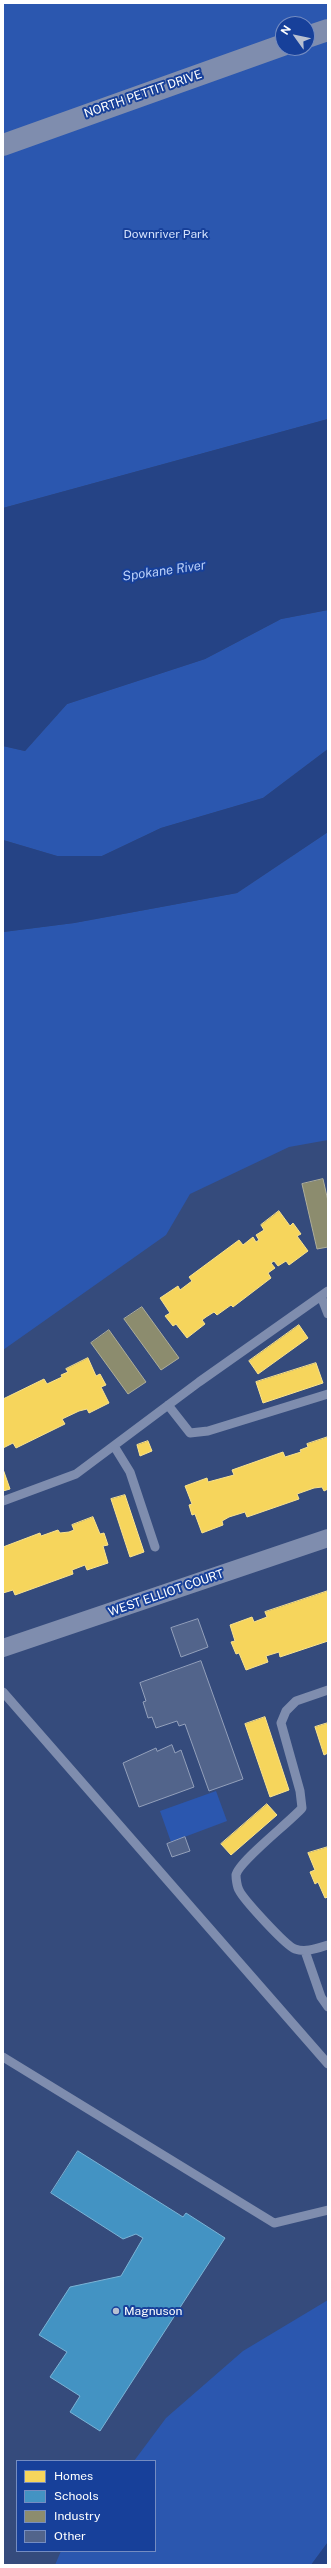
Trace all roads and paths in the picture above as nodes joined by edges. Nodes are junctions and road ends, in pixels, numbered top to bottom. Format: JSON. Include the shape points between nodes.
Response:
{"nodes":[{"id":1,"x":328,"y":30,"type":"edge"},
{"id":2,"x":315,"y":34,"type":"edge"},
{"id":3,"x":275,"y":48,"type":"edge"},
{"id":4,"x":3,"y":145,"type":"edge"},
{"id":5,"x":324,"y":1294,"type":"edge"},
{"id":6,"x":328,"y":1314,"type":"edge"},
{"id":7,"x":328,"y":1394,"type":"edge"},
{"id":8,"x":168,"y":1405,"type":"junction"},
{"id":9,"x":114,"y":1446,"type":"junction"},
{"id":10,"x":3,"y":1501,"type":"edge"},
{"id":11,"x":328,"y":1538,"type":"edge"},
{"id":12,"x":155,"y":1547,"type":"dead end"},
{"id":13,"x":3,"y":1648,"type":"edge"},
{"id":14,"x":328,"y":1690,"type":"edge"},
{"id":15,"x":3,"y":1692,"type":"edge"},
{"id":16,"x":328,"y":1945,"type":"edge"},
{"id":17,"x":305,"y":1951,"type":"junction"},
{"id":18,"x":328,"y":2007,"type":"edge"},
{"id":19,"x":3,"y":2057,"type":"edge"},
{"id":20,"x":328,"y":2064,"type":"edge"},
{"id":21,"x":328,"y":2210,"type":"edge"}],
"edges":[{"from":1,"to":2,"type":"street"},
{"from":3,"to":4,"type":"street","name":"NORTH PETTIT DRIVE"},
{"from":5,"to":6,"type":"lane"},
{"from":5,"to":8,"type":"lane"},
{"from":7,"to":8,"type":"lane","via":[[208,1431],[190,1433]]},
{"from":8,"to":9,"type":"lane"},
{"from":9,"to":10,"type":"lane","via":[[76,1474]]},
{"from":9,"to":12,"type":"lane","via":[[130,1472]]},
{"from":11,"to":13,"type":"street","name":"WEST ELLIOT COURT"},
{"from":14,"to":17,"type":"lane","via":[[296,1701],[286,1711],[281,1723],[300,1791],[302,1808],[289,1824],[244,1862],[236,1875],[238,1890],[282,1940],[294,1949]]},
{"from":15,"to":20,"type":"lane"},
{"from":16,"to":17,"type":"lane"},
{"from":17,"to":18,"type":"lane","via":[[321,1996]]},
{"from":19,"to":21,"type":"lane","via":[[274,2223]]}]}
